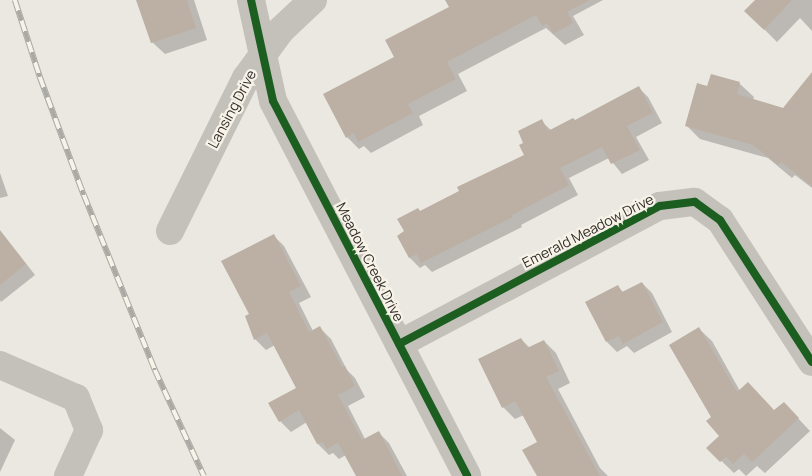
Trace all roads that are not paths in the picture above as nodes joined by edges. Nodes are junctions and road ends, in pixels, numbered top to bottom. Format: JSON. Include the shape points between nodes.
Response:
{"nodes":[{"id":1,"x":251,"y":0,"type":"edge"},
{"id":2,"x":313,"y":0,"type":"edge"},
{"id":3,"x":264,"y":55,"type":"junction"},
{"id":4,"x":170,"y":231,"type":"dead end"},
{"id":5,"x":398,"y":344,"type":"junction"},
{"id":6,"x":812,"y":362,"type":"edge"},
{"id":7,"x":0,"y":365,"type":"edge"},
{"id":8,"x":68,"y":476,"type":"edge"},
{"id":9,"x":467,"y":476,"type":"edge"}],
"edges":[{"from":1,"to":3,"type":"street","name":"Meadow Creek Drive"},
{"from":2,"to":3,"type":"street","name":"Lansing Drive","via":[[282,30]]},
{"from":3,"to":4,"type":"street","name":"Lansing Drive","via":[[246,78]]},
{"from":3,"to":5,"type":"street","name":"Meadow Creek Drive","via":[[273,102]]},
{"from":5,"to":6,"type":"street","name":"Emerald Meadow Drive","via":[[660,206],[695,202],[720,220]]},
{"from":5,"to":9,"type":"street","name":"Meadow Creek Drive"},
{"from":7,"to":8,"type":"street","via":[[76,398],[89,430]]}]}
